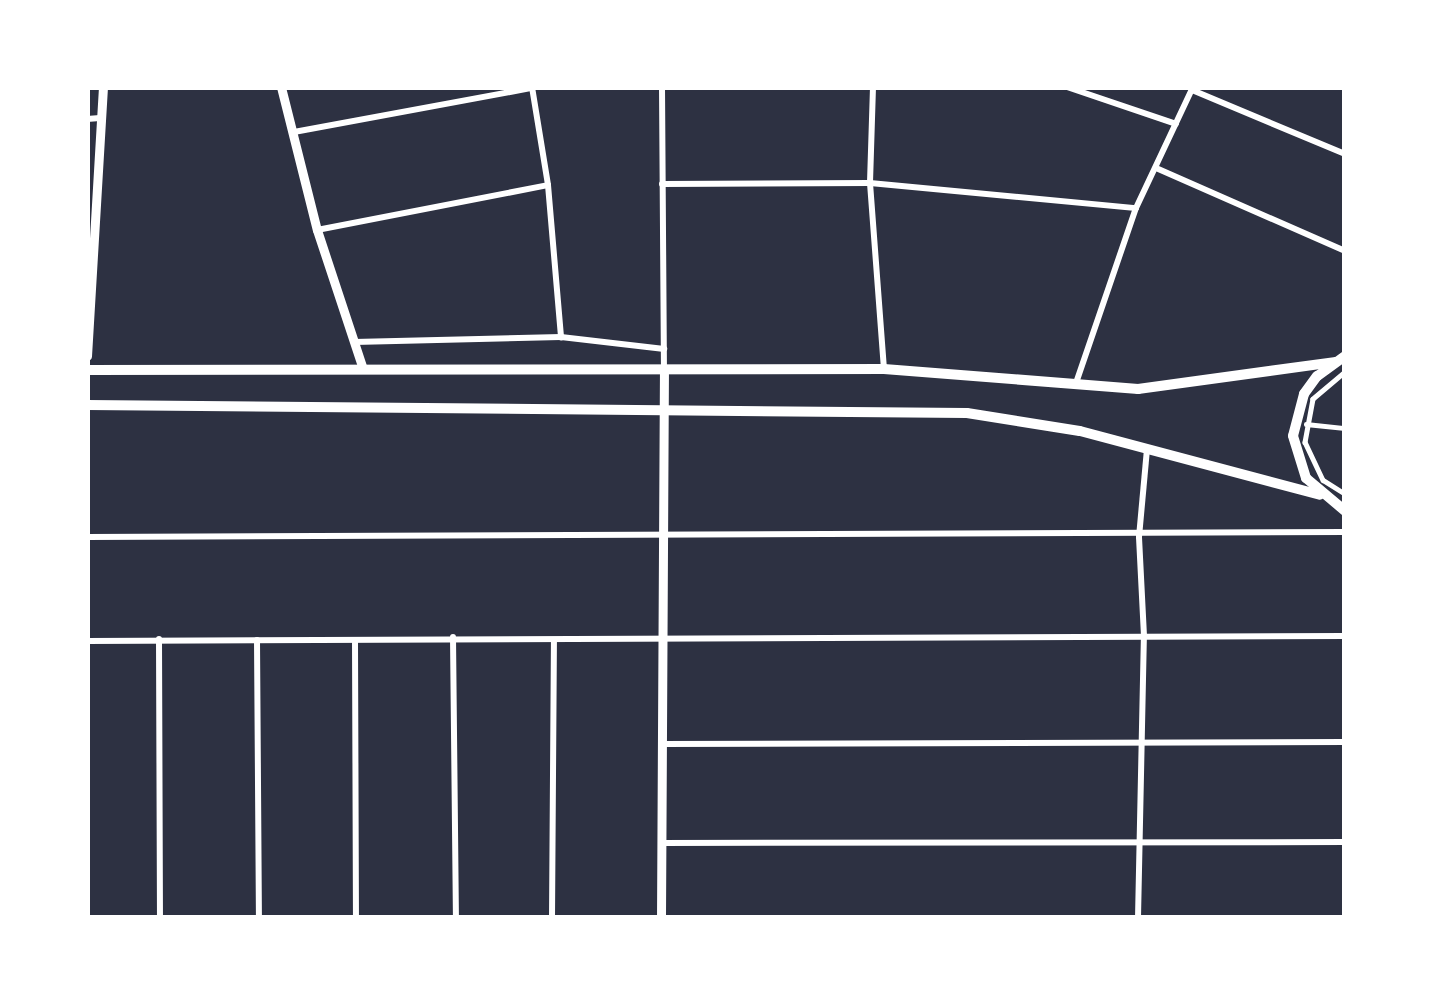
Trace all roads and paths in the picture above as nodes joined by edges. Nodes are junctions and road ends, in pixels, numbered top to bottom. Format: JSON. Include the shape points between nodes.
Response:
{"nodes":[{"id":1,"x":103,"y":87,"type":"edge"},
{"id":2,"x":281,"y":87,"type":"edge"},
{"id":3,"x":662,"y":87,"type":"edge"},
{"id":4,"x":873,"y":87,"type":"edge"},
{"id":5,"x":1066,"y":87,"type":"edge"},
{"id":6,"x":532,"y":88,"type":"edge"},
{"id":7,"x":1192,"y":88,"type":"edge"},
{"id":8,"x":100,"y":118,"type":"junction"},
{"id":9,"x":87,"y":119,"type":"edge"},
{"id":10,"x":1176,"y":124,"type":"junction"},
{"id":11,"x":292,"y":132,"type":"junction"},
{"id":12,"x":1345,"y":154,"type":"edge"},
{"id":13,"x":1156,"y":168,"type":"junction"},
{"id":14,"x":870,"y":182,"type":"junction"},
{"id":15,"x":662,"y":184,"type":"junction"},
{"id":16,"x":548,"y":185,"type":"junction"},
{"id":17,"x":1136,"y":208,"type":"junction"},
{"id":18,"x":317,"y":230,"type":"junction"},
{"id":19,"x":1345,"y":251,"type":"edge"},
{"id":20,"x":562,"y":337,"type":"junction"},
{"id":21,"x":354,"y":342,"type":"junction"},
{"id":22,"x":664,"y":350,"type":"junction"},
{"id":23,"x":87,"y":356,"type":"edge"},
{"id":24,"x":1339,"y":359,"type":"edge"},
{"id":25,"x":363,"y":369,"type":"junction"},
{"id":26,"x":884,"y":369,"type":"junction"},
{"id":27,"x":87,"y":370,"type":"edge"},
{"id":28,"x":664,"y":370,"type":"junction"},
{"id":29,"x":1345,"y":372,"type":"edge"},
{"id":30,"x":1075,"y":387,"type":"junction"},
{"id":31,"x":87,"y":405,"type":"edge"},
{"id":32,"x":668,"y":406,"type":"junction"},
{"id":33,"x":1306,"y":424,"type":"junction"},
{"id":34,"x":1345,"y":428,"type":"edge"},
{"id":35,"x":1147,"y":449,"type":"junction"},
{"id":36,"x":1345,"y":494,"type":"edge"},
{"id":37,"x":1320,"y":495,"type":"junction"},
{"id":38,"x":1345,"y":511,"type":"edge"},
{"id":39,"x":1345,"y":532,"type":"edge"},
{"id":40,"x":664,"y":536,"type":"junction"},
{"id":41,"x":87,"y":537,"type":"edge"},
{"id":42,"x":1139,"y":537,"type":"junction"},
{"id":43,"x":1144,"y":636,"type":"junction"},
{"id":44,"x":1345,"y":636,"type":"edge"},
{"id":45,"x":453,"y":637,"type":"junction"},
{"id":46,"x":159,"y":639,"type":"junction"},
{"id":47,"x":257,"y":639,"type":"junction"},
{"id":48,"x":355,"y":640,"type":"junction"},
{"id":49,"x":554,"y":640,"type":"junction"},
{"id":50,"x":87,"y":641,"type":"edge"},
{"id":51,"x":663,"y":641,"type":"junction"},
{"id":52,"x":1141,"y":742,"type":"junction"},
{"id":53,"x":1345,"y":742,"type":"edge"},
{"id":54,"x":662,"y":744,"type":"junction"},
{"id":55,"x":1345,"y":842,"type":"edge"},
{"id":56,"x":661,"y":843,"type":"junction"},
{"id":57,"x":1138,"y":844,"type":"junction"},
{"id":58,"x":160,"y":918,"type":"edge"},
{"id":59,"x":259,"y":918,"type":"edge"},
{"id":60,"x":356,"y":918,"type":"edge"},
{"id":61,"x":456,"y":918,"type":"edge"},
{"id":62,"x":552,"y":918,"type":"edge"},
{"id":63,"x":661,"y":918,"type":"edge"},
{"id":64,"x":1138,"y":918,"type":"edge"}],
"edges":[{"from":1,"to":8,"type":"street"},
{"from":2,"to":11,"type":"street"},
{"from":3,"to":15,"type":"street"},
{"from":4,"to":14,"type":"street"},
{"from":5,"to":10,"type":"street"},
{"from":6,"to":11,"type":"street"},
{"from":6,"to":16,"type":"street"},
{"from":7,"to":10,"type":"street"},
{"from":7,"to":12,"type":"street"},
{"from":8,"to":9,"type":"street"},
{"from":8,"to":23,"type":"street"},
{"from":10,"to":13,"type":"street"},
{"from":11,"to":18,"type":"street"},
{"from":13,"to":17,"type":"street"},
{"from":13,"to":19,"type":"street"},
{"from":14,"to":15,"type":"street"},
{"from":14,"to":17,"type":"street"},
{"from":14,"to":26,"type":"street"},
{"from":15,"to":22,"type":"street"},
{"from":16,"to":18,"type":"street"},
{"from":16,"to":20,"type":"street"},
{"from":17,"to":30,"type":"street"},
{"from":18,"to":21,"type":"street"},
{"from":20,"to":21,"type":"street"},
{"from":20,"to":22,"type":"street"},
{"from":21,"to":25,"type":"street"},
{"from":22,"to":28,"type":"street"},
{"from":24,"to":30,"type":"main road","via":[[1138,389]]},
{"from":24,"to":37,"type":"main road","via":[[1304,394],[1293,436]]},
{"from":25,"to":27,"type":"main road"},
{"from":25,"to":28,"type":"main road"},
{"from":26,"to":28,"type":"main road"},
{"from":26,"to":30,"type":"main road"},
{"from":28,"to":32,"type":"street"},
{"from":29,"to":33,"type":"street","via":[[1313,399]]},
{"from":31,"to":32,"type":"main road"},
{"from":32,"to":35,"type":"main road","via":[[967,413]]},
{"from":32,"to":40,"type":"street"},
{"from":33,"to":34,"type":"street"},
{"from":33,"to":36,"type":"street","via":[[1311,463]]},
{"from":35,"to":37,"type":"main road"},
{"from":35,"to":42,"type":"street"},
{"from":37,"to":38,"type":"main road"},
{"from":39,"to":42,"type":"street"},
{"from":40,"to":41,"type":"street"},
{"from":40,"to":42,"type":"street"},
{"from":40,"to":51,"type":"street"},
{"from":42,"to":43,"type":"street"},
{"from":43,"to":44,"type":"street"},
{"from":43,"to":51,"type":"street"},
{"from":43,"to":52,"type":"street"},
{"from":45,"to":48,"type":"street"},
{"from":45,"to":49,"type":"street"},
{"from":45,"to":61,"type":"street"},
{"from":46,"to":47,"type":"street"},
{"from":46,"to":50,"type":"street"},
{"from":46,"to":58,"type":"street"},
{"from":47,"to":48,"type":"street"},
{"from":47,"to":59,"type":"street"},
{"from":48,"to":60,"type":"street"},
{"from":49,"to":51,"type":"street"},
{"from":49,"to":62,"type":"street"},
{"from":51,"to":54,"type":"street"},
{"from":52,"to":53,"type":"street"},
{"from":52,"to":54,"type":"street"},
{"from":52,"to":57,"type":"street"},
{"from":54,"to":56,"type":"street"},
{"from":55,"to":57,"type":"street"},
{"from":56,"to":57,"type":"street"},
{"from":56,"to":63,"type":"street"},
{"from":57,"to":64,"type":"street"}]}
